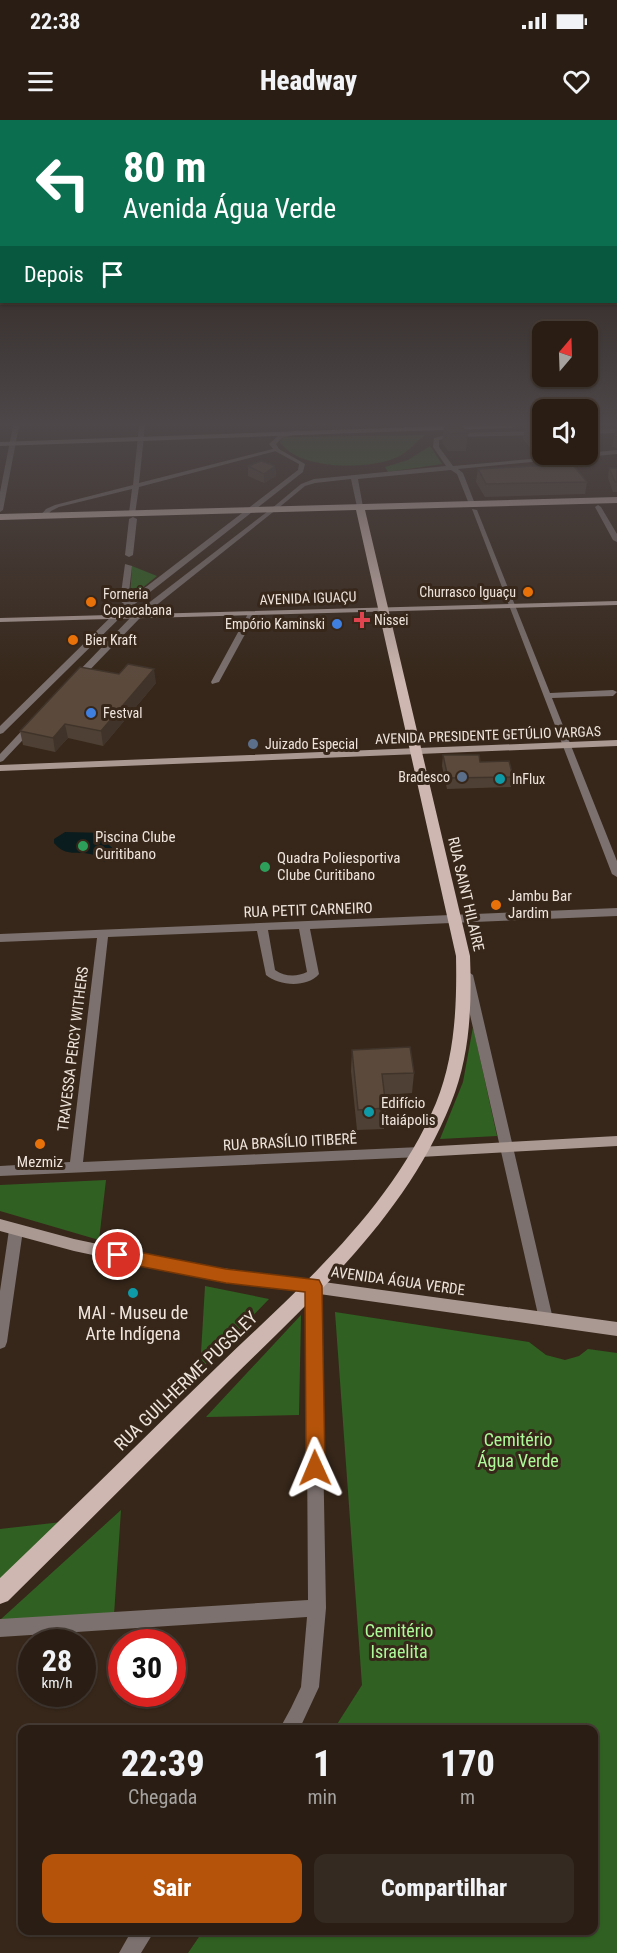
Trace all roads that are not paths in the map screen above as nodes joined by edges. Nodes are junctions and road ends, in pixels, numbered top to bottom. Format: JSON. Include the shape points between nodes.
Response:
{"nodes":[{"id":1,"x":47,"y":512,"type":"edge"},
{"id":2,"x":133,"y":512,"type":"edge"},
{"id":3,"x":195,"y":512,"type":"edge"},
{"id":4,"x":205,"y":512,"type":"edge"},
{"id":5,"x":251,"y":512,"type":"edge"},
{"id":6,"x":271,"y":512,"type":"edge"},
{"id":7,"x":337,"y":512,"type":"edge"},
{"id":8,"x":361,"y":512,"type":"edge"},
{"id":9,"x":475,"y":512,"type":"edge"},
{"id":10,"x":601,"y":512,"type":"edge"},
{"id":11,"x":44,"y":516,"type":"junction"},
{"id":12,"x":133,"y":516,"type":"junction"},
{"id":13,"x":244,"y":516,"type":"junction"},
{"id":14,"x":266,"y":516,"type":"junction"},
{"id":15,"x":0,"y":517,"type":"edge"},
{"id":16,"x":221,"y":517,"type":"junction"},
{"id":17,"x":0,"y":523,"type":"edge"},
{"id":18,"x":617,"y":540,"type":"edge"},
{"id":19,"x":129,"y":555,"type":"dead end"},
{"id":20,"x":128,"y":566,"type":"dead end"},
{"id":21,"x":617,"y":603,"type":"edge"},
{"id":22,"x":128,"y":605,"type":"junction"},
{"id":23,"x":150,"y":605,"type":"junction"},
{"id":24,"x":512,"y":606,"type":"junction"},
{"id":25,"x":384,"y":610,"type":"junction"},
{"id":26,"x":252,"y":614,"type":"junction"},
{"id":27,"x":163,"y":616,"type":"junction"},
{"id":28,"x":114,"y":617,"type":"junction"},
{"id":29,"x":136,"y":617,"type":"junction"},
{"id":30,"x":0,"y":620,"type":"edge"},
{"id":31,"x":215,"y":682,"type":"dead end"},
{"id":32,"x":73,"y":683,"type":"edge"},
{"id":33,"x":613,"y":693,"type":"dead end"},
{"id":34,"x":547,"y":696,"type":"junction"},
{"id":35,"x":40,"y":717,"type":"edge"},
{"id":36,"x":0,"y":731,"type":"edge"},
{"id":37,"x":617,"y":743,"type":"edge"},
{"id":38,"x":567,"y":745,"type":"junction"},
{"id":39,"x":416,"y":751,"type":"junction"},
{"id":40,"x":0,"y":759,"type":"edge"},
{"id":41,"x":0,"y":768,"type":"edge"},
{"id":42,"x":617,"y":874,"type":"edge"},
{"id":43,"x":617,"y":912,"type":"edge"},
{"id":44,"x":454,"y":919,"type":"junction"},
{"id":45,"x":304,"y":925,"type":"junction"},
{"id":46,"x":262,"y":927,"type":"junction"},
{"id":47,"x":103,"y":934,"type":"junction"},
{"id":48,"x":0,"y":938,"type":"edge"},
{"id":49,"x":463,"y":956,"type":"junction"},
{"id":50,"x":617,"y":1141,"type":"edge"},
{"id":51,"x":507,"y":1147,"type":"junction"},
{"id":52,"x":420,"y":1152,"type":"junction"},
{"id":53,"x":76,"y":1168,"type":"junction"},
{"id":54,"x":0,"y":1171,"type":"edge"},
{"id":55,"x":0,"y":1225,"type":"edge"},
{"id":56,"x":16,"y":1230,"type":"junction"},
{"id":57,"x":313,"y":1286,"type":"junction"},
{"id":58,"x":546,"y":1319,"type":"junction"},
{"id":59,"x":617,"y":1329,"type":"edge"},
{"id":60,"x":0,"y":1342,"type":"edge"},
{"id":61,"x":0,"y":1593,"type":"edge"},
{"id":62,"x":317,"y":1608,"type":"junction"},
{"id":63,"x":0,"y":1628,"type":"edge"},
{"id":64,"x":291,"y":1725,"type":"edge"},
{"id":65,"x":142,"y":1935,"type":"edge"},
{"id":66,"x":129,"y":1953,"type":"edge"}],
"edges":[{"from":1,"to":11,"type":"street"},
{"from":2,"to":12,"type":"street"},
{"from":3,"to":12,"type":"main road"},
{"from":4,"to":16,"type":"main road"},
{"from":5,"to":13,"type":"street"},
{"from":6,"to":14,"type":"street"},
{"from":7,"to":14,"type":"main road"},
{"from":8,"to":25,"type":"main road","name":"RUA SAINT HILAIRE"},
{"from":9,"to":24,"type":"street"},
{"from":10,"to":18,"type":"street"},
{"from":11,"to":12,"type":"main road"},
{"from":11,"to":15,"type":"main road"},
{"from":12,"to":16,"type":"main road"},
{"from":12,"to":17,"type":"main road"},
{"from":12,"to":19,"type":"street"},
{"from":13,"to":14,"type":"main road"},
{"from":13,"to":16,"type":"main road"},
{"from":13,"to":22,"type":"street"},
{"from":14,"to":23,"type":"street"},
{"from":20,"to":22,"type":"street","via":[[124,601]]},
{"from":21,"to":24,"type":"main road","name":"AVENIDA IGUAÇU"},
{"from":22,"to":28,"type":"street"},
{"from":23,"to":27,"type":"main road","via":[[152,611]]},
{"from":23,"to":29,"type":"street"},
{"from":24,"to":25,"type":"main road","name":"AVENIDA IGUAÇU"},
{"from":24,"to":34,"type":"street"},
{"from":25,"to":26,"type":"main road","name":"AVENIDA IGUAÇU"},
{"from":25,"to":39,"type":"main road","name":"RUA SAINT HILAIRE"},
{"from":26,"to":27,"type":"main road","name":"AVENIDA IGUAÇU"},
{"from":26,"to":31,"type":"street"},
{"from":27,"to":29,"type":"main road","name":"AVENIDA IGUAÇU"},
{"from":28,"to":29,"type":"main road","name":"AVENIDA IGUAÇU"},
{"from":28,"to":30,"type":"main road","name":"AVENIDA IGUAÇU"},
{"from":28,"to":36,"type":"street"},
{"from":29,"to":32,"type":"street"},
{"from":33,"to":34,"type":"street"},
{"from":34,"to":38,"type":"street"},
{"from":35,"to":40,"type":"street"},
{"from":37,"to":38,"type":"main road","name":"AVENIDA PRESIDENTE GETÚLIO VARGAS"},
{"from":38,"to":39,"type":"main road","name":"AVENIDA PRESIDENTE GETÚLIO VARGAS"},
{"from":38,"to":42,"type":"street"},
{"from":39,"to":41,"type":"main road","name":"AVENIDA PRESIDENTE GETÚLIO VARGAS"},
{"from":39,"to":44,"type":"main road","name":"RUA SAINT HILAIRE"},
{"from":43,"to":44,"type":"street","name":"RUA PETIT CARNEIRO"},
{"from":44,"to":45,"type":"street","name":"RUA PETIT CARNEIRO"},
{"from":44,"to":49,"type":"main road","name":"RUA SAINT HILAIRE"},
{"from":45,"to":46,"type":"street","name":"RUA PETIT CARNEIRO"},
{"from":45,"to":46,"type":"street","via":[[313,974],[305,979],[278,978],[270,972]]},
{"from":46,"to":47,"type":"street","name":"RUA PETIT CARNEIRO"},
{"from":47,"to":48,"type":"street","name":"RUA PETIT CARNEIRO"},
{"from":47,"to":53,"type":"street","name":"TRAVESSA PERCY WITHERS"},
{"from":49,"to":51,"type":"street","name":"RUA SAINT HILAIRE"},
{"from":49,"to":52,"type":"main road","name":"RUA GUILHERME PUGSLEY","via":[[459,1050],[444,1103]]},
{"from":50,"to":51,"type":"main road","name":"RUA BRASÍLIO ITIBERÊ"},
{"from":51,"to":52,"type":"main road","name":"RUA BRASÍLIO ITIBERÊ"},
{"from":51,"to":58,"type":"street","name":"RUA SAINT HILAIRE"},
{"from":52,"to":53,"type":"street","name":"RUA BRASÍLIO ITIBERÊ"},
{"from":52,"to":57,"type":"main road","name":"RUA GUILHERME PUGSLEY","via":[[385,1206]]},
{"from":53,"to":54,"type":"street","name":"RUA BRASÍLIO ITIBERÊ"},
{"from":55,"to":56,"type":"main road","name":"AVENIDA ÁGUA VERDE"},
{"from":56,"to":57,"type":"main road","name":"AVENIDA ÁGUA VERDE","via":[[162,1264]]},
{"from":56,"to":60,"type":"street"},
{"from":57,"to":58,"type":"main road","name":"AVENIDA ÁGUA VERDE"},
{"from":57,"to":61,"type":"main road","name":"RUA GUILHERME PUGSLEY"},
{"from":57,"to":62,"type":"street"},
{"from":58,"to":59,"type":"main road","name":"AVENIDA ÁGUA VERDE"},
{"from":62,"to":63,"type":"street"},
{"from":62,"to":64,"type":"street","via":[[310,1687]]},
{"from":65,"to":66,"type":"street"}]}
